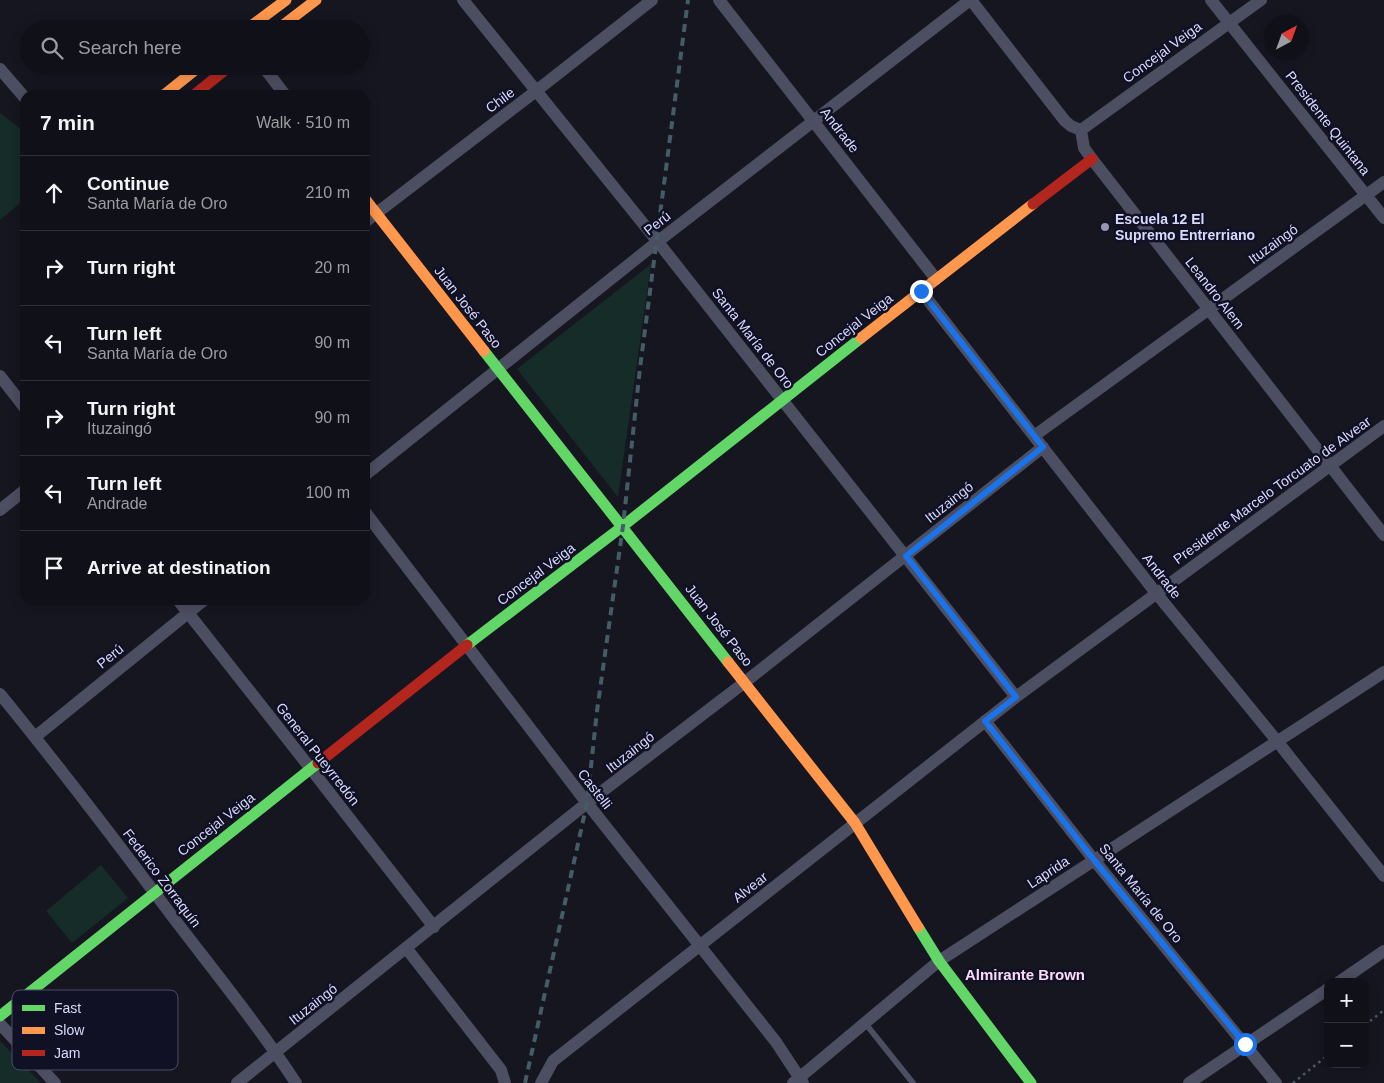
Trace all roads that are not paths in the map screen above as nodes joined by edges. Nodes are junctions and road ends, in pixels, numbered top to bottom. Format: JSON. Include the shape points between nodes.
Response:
{"nodes":[{"id":1,"x":286,"y":0,"type":"edge"},
{"id":2,"x":316,"y":0,"type":"edge"},
{"id":3,"x":463,"y":0,"type":"edge"},
{"id":4,"x":652,"y":0,"type":"edge"},
{"id":5,"x":719,"y":0,"type":"edge"},
{"id":6,"x":971,"y":0,"type":"edge"},
{"id":7,"x":1211,"y":0,"type":"edge"},
{"id":8,"x":1261,"y":0,"type":"edge"},
{"id":9,"x":260,"y":20,"type":"edge"},
{"id":10,"x":290,"y":20,"type":"edge"},
{"id":11,"x":1229,"y":22,"type":"junction"},
{"id":12,"x":0,"y":69,"type":"edge"},
{"id":13,"x":189,"y":75,"type":"edge"},
{"id":14,"x":219,"y":75,"type":"edge"},
{"id":15,"x":270,"y":75,"type":"edge"},
{"id":16,"x":170,"y":90,"type":"edge"},
{"id":17,"x":200,"y":90,"type":"edge"},
{"id":18,"x":281,"y":90,"type":"edge"},
{"id":19,"x":536,"y":91,"type":"junction"},
{"id":20,"x":20,"y":92,"type":"edge"},
{"id":21,"x":814,"y":121,"type":"junction"},
{"id":22,"x":1081,"y":130,"type":"junction"},
{"id":23,"x":1092,"y":160,"type":"junction"},
{"id":24,"x":1384,"y":182,"type":"edge"},
{"id":25,"x":1366,"y":195,"type":"junction"},
{"id":26,"x":370,"y":205,"type":"edge"},
{"id":27,"x":376,"y":213,"type":"junction"},
{"id":28,"x":370,"y":218,"type":"edge"},
{"id":29,"x":1384,"y":218,"type":"edge"},
{"id":30,"x":658,"y":242,"type":"junction"},
{"id":31,"x":936,"y":279,"type":"junction"},
{"id":32,"x":921,"y":291,"type":"junction"},
{"id":33,"x":1208,"y":310,"type":"junction"},
{"id":34,"x":498,"y":369,"type":"junction"},
{"id":35,"x":0,"y":376,"type":"edge"},
{"id":36,"x":782,"y":400,"type":"junction"},
{"id":37,"x":20,"y":402,"type":"edge"},
{"id":38,"x":1384,"y":426,"type":"edge"},
{"id":39,"x":1034,"y":436,"type":"junction"},
{"id":40,"x":1043,"y":447,"type":"junction"},
{"id":41,"x":1330,"y":466,"type":"junction"},
{"id":42,"x":370,"y":471,"type":"edge"},
{"id":43,"x":20,"y":494,"type":"edge"},
{"id":44,"x":0,"y":510,"type":"edge"},
{"id":45,"x":370,"y":519,"type":"edge"},
{"id":46,"x":623,"y":526,"type":"junction"},
{"id":47,"x":1384,"y":535,"type":"edge"},
{"id":48,"x":906,"y":556,"type":"junction"},
{"id":49,"x":1156,"y":594,"type":"junction"},
{"id":50,"x":182,"y":605,"type":"edge"},
{"id":51,"x":198,"y":605,"type":"edge"},
{"id":52,"x":188,"y":613,"type":"junction"},
{"id":53,"x":467,"y":645,"type":"junction"},
{"id":54,"x":1384,"y":672,"type":"edge"},
{"id":55,"x":745,"y":682,"type":"junction"},
{"id":56,"x":0,"y":694,"type":"edge"},
{"id":57,"x":1016,"y":697,"type":"junction"},
{"id":58,"x":985,"y":721,"type":"junction"},
{"id":59,"x":35,"y":737,"type":"junction"},
{"id":60,"x":1277,"y":741,"type":"junction"},
{"id":61,"x":311,"y":768,"type":"junction"},
{"id":62,"x":587,"y":803,"type":"junction"},
{"id":63,"x":855,"y":823,"type":"junction"},
{"id":64,"x":1094,"y":860,"type":"junction"},
{"id":65,"x":1384,"y":876,"type":"edge"},
{"id":66,"x":154,"y":892,"type":"junction"},
{"id":67,"x":434,"y":927,"type":"junction"},
{"id":68,"x":699,"y":946,"type":"junction"},
{"id":69,"x":407,"y":948,"type":"junction"},
{"id":70,"x":1384,"y":952,"type":"edge"},
{"id":71,"x":939,"y":961,"type":"junction"},
{"id":72,"x":1344,"y":978,"type":"edge"},
{"id":73,"x":32,"y":990,"type":"edge"},
{"id":74,"x":1324,"y":992,"type":"edge"},
{"id":75,"x":12,"y":1006,"type":"edge"},
{"id":76,"x":0,"y":1016,"type":"edge"},
{"id":77,"x":865,"y":1023,"type":"junction"},
{"id":78,"x":0,"y":1024,"type":"edge"},
{"id":79,"x":12,"y":1037,"type":"edge"},
{"id":80,"x":1245,"y":1044,"type":"junction"},
{"id":81,"x":276,"y":1052,"type":"junction"},
{"id":82,"x":43,"y":1070,"type":"edge"},
{"id":83,"x":798,"y":1081,"type":"edge"},
{"id":84,"x":55,"y":1083,"type":"edge"},
{"id":85,"x":237,"y":1083,"type":"edge"},
{"id":86,"x":296,"y":1083,"type":"edge"},
{"id":87,"x":505,"y":1083,"type":"edge"},
{"id":88,"x":541,"y":1083,"type":"edge"},
{"id":89,"x":913,"y":1083,"type":"edge"},
{"id":90,"x":1031,"y":1083,"type":"edge"},
{"id":91,"x":1189,"y":1083,"type":"edge"},
{"id":92,"x":1276,"y":1083,"type":"edge"}],
"edges":[{"from":1,"to":9,"type":"street"},
{"from":2,"to":10,"type":"street"},
{"from":3,"to":19,"type":"street","name":"Santa María de Oro"},
{"from":4,"to":19,"type":"street","name":"Chile"},
{"from":5,"to":21,"type":"street","name":"Andrade"},
{"from":6,"to":21,"type":"street","name":"Perú"},
{"from":6,"to":22,"type":"street","via":[[1065,121]]},
{"from":7,"to":11,"type":"street","name":"Presidente Quintana"},
{"from":8,"to":11,"type":"street","name":"Concejal Veiga"},
{"from":11,"to":22,"type":"street","name":"Concejal Veiga"},
{"from":11,"to":25,"type":"street","name":"Presidente Quintana"},
{"from":12,"to":20,"type":"street"},
{"from":13,"to":16,"type":"street"},
{"from":14,"to":17,"type":"street"},
{"from":15,"to":18,"type":"street"},
{"from":19,"to":27,"type":"street","name":"Chile"},
{"from":19,"to":30,"type":"street","name":"Santa María de Oro"},
{"from":21,"to":30,"type":"street","name":"Perú"},
{"from":21,"to":31,"type":"street","name":"Andrade"},
{"from":22,"to":23,"type":"street","name":"Leandro Alem","via":[[1084,148]]},
{"from":23,"to":31,"type":"street","name":"Concejal Veiga"},
{"from":23,"to":33,"type":"street","name":"Leandro Alem"},
{"from":24,"to":25,"type":"street","name":"Ituzaingó"},
{"from":25,"to":29,"type":"street","name":"Presidente Quintana"},
{"from":25,"to":33,"type":"street","name":"Ituzaingó"},
{"from":26,"to":27,"type":"street","name":"Juan José Paso"},
{"from":27,"to":28,"type":"street","name":"Chile"},
{"from":27,"to":34,"type":"street","name":"Juan José Paso"},
{"from":30,"to":34,"type":"street","name":"Perú"},
{"from":30,"to":36,"type":"street","name":"Santa María de Oro"},
{"from":31,"to":32,"type":"street","name":"Concejal Veiga"},
{"from":32,"to":36,"type":"street","name":"Concejal Veiga"},
{"from":32,"to":39,"type":"street","name":"Andrade"},
{"from":33,"to":39,"type":"street","name":"Ituzaingó"},
{"from":33,"to":41,"type":"street","name":"Leandro Alem"},
{"from":34,"to":42,"type":"street","name":"Perú"},
{"from":34,"to":46,"type":"street","name":"Juan José Paso"},
{"from":35,"to":37,"type":"street"},
{"from":36,"to":46,"type":"street","name":"Concejal Veiga"},
{"from":36,"to":48,"type":"street","name":"Santa María de Oro"},
{"from":38,"to":41,"type":"street","name":"Presidente Marcelo Torcuato de Alvear"},
{"from":39,"to":40,"type":"street","name":"Andrade"},
{"from":40,"to":48,"type":"street","name":"Ituzaingó"},
{"from":40,"to":49,"type":"street","name":"Andrade"},
{"from":41,"to":47,"type":"street","name":"Leandro Alem"},
{"from":41,"to":49,"type":"street","name":"Presidente Marcelo Torcuato de Alvear"},
{"from":43,"to":44,"type":"street"},
{"from":45,"to":53,"type":"street","name":"Castelli"},
{"from":46,"to":53,"type":"street","name":"Concejal Veiga"},
{"from":46,"to":55,"type":"street","name":"Juan José Paso"},
{"from":48,"to":55,"type":"street","name":"Ituzaingó"},
{"from":48,"to":57,"type":"street","name":"Santa María de Oro"},
{"from":49,"to":57,"type":"street","name":"Presidente Marcelo Torcuato de Alvear"},
{"from":49,"to":60,"type":"street","name":"Andrade"},
{"from":50,"to":52,"type":"street","name":"General Pueyrredón"},
{"from":51,"to":52,"type":"street","name":"Perú"},
{"from":52,"to":59,"type":"street","name":"Perú"},
{"from":52,"to":61,"type":"street","name":"General Pueyrredón"},
{"from":53,"to":61,"type":"street","name":"Concejal Veiga"},
{"from":53,"to":62,"type":"street","name":"Castelli"},
{"from":54,"to":60,"type":"street","name":"Laprida"},
{"from":55,"to":62,"type":"street","name":"Ituzaingó"},
{"from":55,"to":63,"type":"street","name":"Juan José Paso"},
{"from":56,"to":59,"type":"street","name":"Federico Zorraquín"},
{"from":57,"to":58,"type":"street","name":"Presidente Marcelo Torcuato de Alvear"},
{"from":58,"to":63,"type":"street","name":"Alvear"},
{"from":58,"to":64,"type":"street","name":"Santa María de Oro"},
{"from":59,"to":66,"type":"street","name":"Federico Zorraquín"},
{"from":60,"to":64,"type":"street","name":"Laprida"},
{"from":60,"to":65,"type":"street","name":"Andrade"},
{"from":61,"to":66,"type":"street","name":"Concejal Veiga"},
{"from":61,"to":67,"type":"street","name":"General Pueyrredón"},
{"from":62,"to":67,"type":"street","name":"Ituzaingó"},
{"from":62,"to":68,"type":"street","name":"Castelli"},
{"from":63,"to":68,"type":"street","name":"Alvear"},
{"from":63,"to":71,"type":"street","name":"Juan José Paso"},
{"from":64,"to":71,"type":"street","name":"Laprida"},
{"from":64,"to":80,"type":"street","name":"Santa María de Oro"},
{"from":66,"to":73,"type":"street","name":"Concejal Veiga"},
{"from":66,"to":81,"type":"street","name":"Federico Zorraquín"},
{"from":67,"to":69,"type":"street","name":"Ituzaingó"},
{"from":68,"to":83,"type":"street","name":"Castelli","via":[[776,1042]]},
{"from":68,"to":88,"type":"street","name":"Alvear","via":[[553,1061]]},
{"from":69,"to":81,"type":"street","name":"Ituzaingó"},
{"from":69,"to":87,"type":"street","via":[[501,1070]]},
{"from":70,"to":72,"type":"street"},
{"from":71,"to":77,"type":"street","name":"Laprida"},
{"from":71,"to":90,"type":"street","name":"Juan José Paso"},
{"from":74,"to":80,"type":"street"},
{"from":75,"to":76,"type":"street","name":"Concejal Veiga"},
{"from":77,"to":83,"type":"street","name":"Laprida"},
{"from":77,"to":89,"type":"lane"},
{"from":78,"to":79,"type":"street"},
{"from":80,"to":91,"type":"street"},
{"from":80,"to":92,"type":"street","name":"Santa María de Oro"},
{"from":81,"to":85,"type":"street","name":"Ituzaingó"},
{"from":81,"to":86,"type":"street","name":"Federico Zorraquín"},
{"from":82,"to":84,"type":"street"}]}
